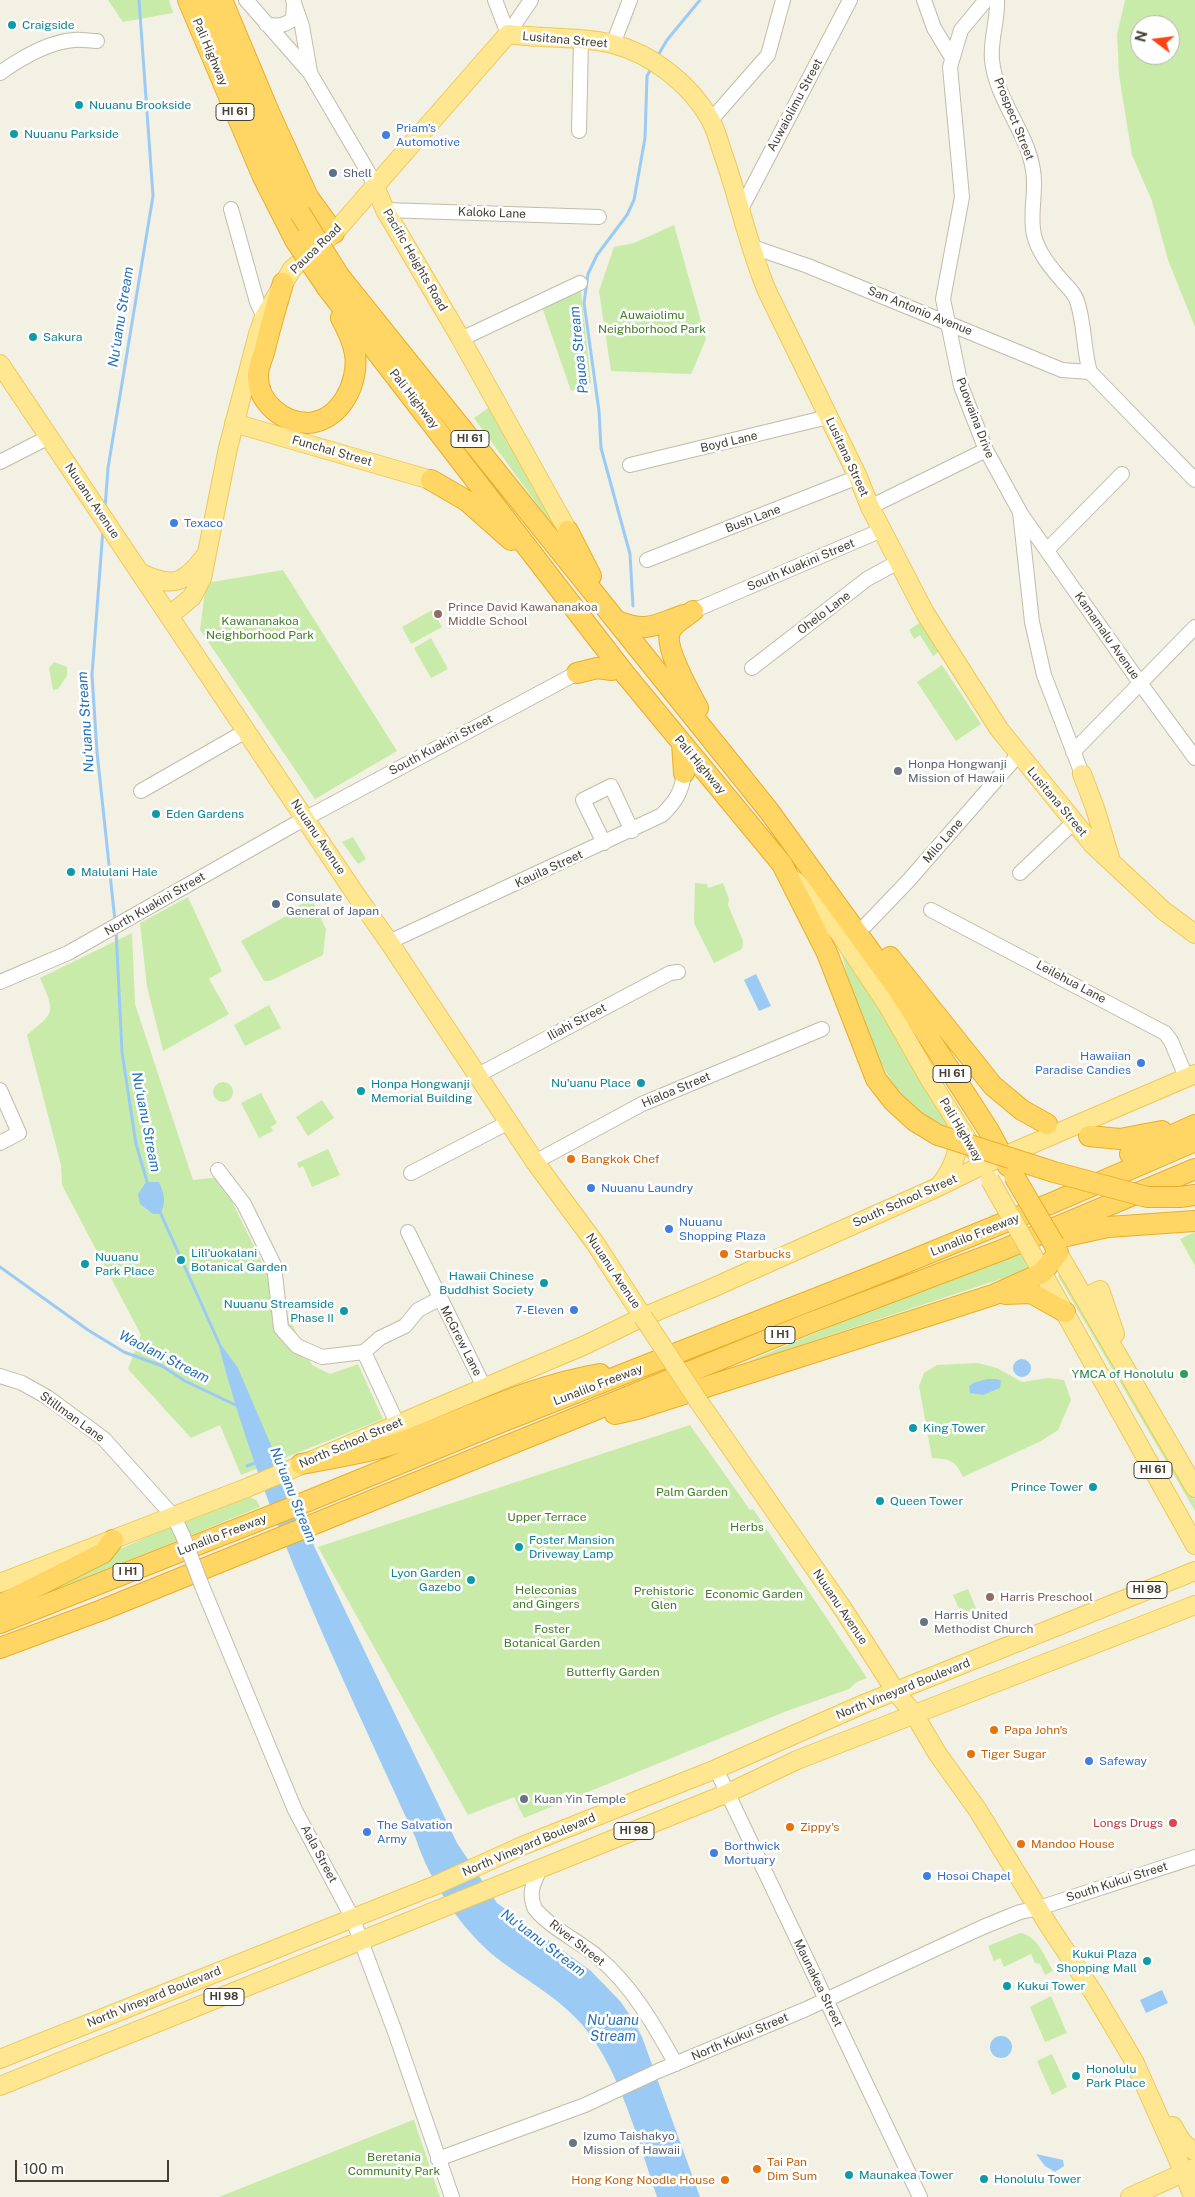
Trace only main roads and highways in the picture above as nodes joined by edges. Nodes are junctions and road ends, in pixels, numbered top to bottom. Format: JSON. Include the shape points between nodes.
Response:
{"nodes":[{"id":1,"x":188,"y":0,"type":"edge"},
{"id":2,"x":205,"y":0,"type":"edge"},
{"id":3,"x":222,"y":0,"type":"edge"},
{"id":4,"x":508,"y":34,"type":"joint"},
{"id":5,"x":375,"y":186,"type":"junction"},
{"id":6,"x":292,"y":218,"type":"junction"},
{"id":7,"x":334,"y":233,"type":"junction"},
{"id":8,"x":283,"y":283,"type":"junction"},
{"id":9,"x":334,"y":283,"type":"junction"},
{"id":10,"x":0,"y":364,"type":"edge"},
{"id":11,"x":234,"y":424,"type":"junction"},
{"id":12,"x":431,"y":480,"type":"joint"},
{"id":13,"x":568,"y":531,"type":"joint"},
{"id":14,"x":207,"y":554,"type":"junction"},
{"id":15,"x":140,"y":572,"type":"junction"},
{"id":16,"x":601,"y":601,"type":"junction"},
{"id":17,"x":166,"y":611,"type":"junction"},
{"id":18,"x":617,"y":620,"type":"junction"},
{"id":19,"x":590,"y":641,"type":"junction"},
{"id":20,"x":612,"y":670,"type":"junction"},
{"id":21,"x":664,"y":721,"type":"junction"},
{"id":22,"x":682,"y":743,"type":"junction"},
{"id":23,"x":717,"y":744,"type":"junction"},
{"id":24,"x":684,"y":773,"type":"road end"},
{"id":25,"x":1071,"y":819,"type":"junction"},
{"id":26,"x":785,"y":834,"type":"junction"},
{"id":27,"x":1111,"y":862,"type":"junction"},
{"id":28,"x":782,"y":864,"type":"junction"},
{"id":29,"x":1195,"y":934,"type":"edge"},
{"id":30,"x":1191,"y":1076,"type":"edge"},
{"id":31,"x":945,"y":1101,"type":"junction"},
{"id":32,"x":1195,"y":1119,"type":"edge"},
{"id":33,"x":1047,"y":1124,"type":"dead end"},
{"id":34,"x":1195,"y":1125,"type":"edge"},
{"id":35,"x":1089,"y":1136,"type":"dead end"},
{"id":36,"x":1195,"y":1141,"type":"edge"},
{"id":37,"x":1003,"y":1158,"type":"junction"},
{"id":38,"x":1195,"y":1168,"type":"edge"},
{"id":39,"x":987,"y":1173,"type":"junction"},
{"id":40,"x":938,"y":1188,"type":"junction"},
{"id":41,"x":1187,"y":1196,"type":"edge"},
{"id":42,"x":1195,"y":1220,"type":"edge"},
{"id":43,"x":1056,"y":1248,"type":"junction"},
{"id":44,"x":1002,"y":1250,"type":"junction"},
{"id":45,"x":1042,"y":1273,"type":"junction"},
{"id":46,"x":878,"y":1274,"type":"junction"},
{"id":47,"x":993,"y":1295,"type":"junction"},
{"id":48,"x":1064,"y":1312,"type":"junction"},
{"id":49,"x":643,"y":1317,"type":"junction"},
{"id":50,"x":647,"y":1366,"type":"junction"},
{"id":51,"x":559,"y":1426,"type":"junction"},
{"id":52,"x":298,"y":1465,"type":"junction"},
{"id":53,"x":1195,"y":1488,"type":"edge"},
{"id":54,"x":113,"y":1540,"type":"junction"},
{"id":55,"x":1195,"y":1546,"type":"edge"},
{"id":56,"x":1195,"y":1571,"type":"edge"},
{"id":57,"x":0,"y":1583,"type":"edge"},
{"id":58,"x":0,"y":1605,"type":"edge"},
{"id":59,"x":1195,"y":1605,"type":"edge"},
{"id":60,"x":102,"y":1610,"type":"junction"},
{"id":61,"x":0,"y":1623,"type":"edge"},
{"id":62,"x":0,"y":1648,"type":"edge"},
{"id":63,"x":0,"y":1661,"type":"edge"},
{"id":64,"x":896,"y":1692,"type":"junction"},
{"id":65,"x":914,"y":1714,"type":"junction"},
{"id":66,"x":0,"y":2059,"type":"edge"},
{"id":67,"x":0,"y":2086,"type":"edge"},
{"id":68,"x":1156,"y":2111,"type":"junction"},
{"id":69,"x":1195,"y":2151,"type":"edge"},
{"id":70,"x":1190,"y":2170,"type":"edge"},
{"id":71,"x":1130,"y":2197,"type":"edge"},
{"id":72,"x":1193,"y":2197,"type":"edge"}],
"edges":[{"from":1,"to":6,"type":"highway","name":"Pali Highway","number":"HI 61","via":[[243,131]]},
{"from":2,"to":6,"type":"highway","name":"Pali Highway","number":"HI 61"},
{"from":3,"to":7,"type":"highway","via":[[308,197]]},
{"from":4,"to":5,"type":"main road","name":"Pauoa Road"},
{"from":4,"to":25,"type":"main road","name":"Lusitana Street","via":[[613,44],[638,53],[662,67],[688,89],[711,120],[767,291],[898,562],[949,653],[1018,755]]},
{"from":5,"to":7,"type":"main road","name":"Pauoa Road"},
{"from":5,"to":13,"type":"main road","name":"Pacific Heights Road","via":[[385,210]]},
{"from":6,"to":9,"type":"highway","name":"Pali Highway","number":"HI 61","bridge":true},
{"from":7,"to":8,"type":"main road","name":"Pauoa Road","via":[[292,269]]},
{"from":8,"to":9,"type":"highway","via":[[258,376],[264,400],[272,409],[298,422],[314,422],[329,415],[343,401],[353,379],[353,347]]},
{"from":8,"to":11,"type":"main road","name":"Pauoa Road","via":[[264,317]]},
{"from":9,"to":16,"type":"highway","name":"Pali Highway","number":"HI 61"},
{"from":9,"to":21,"type":"highway","name":"Pali Highway","number":"HI 61","via":[[405,386]]},
{"from":10,"to":15,"type":"main road","name":"Nuuanu Avenue"},
{"from":11,"to":12,"type":"main road","name":"Funchal Street"},
{"from":11,"to":14,"type":"main road","name":"Pauoa Road"},
{"from":12,"to":19,"type":"highway","via":[[467,501],[507,535]]},
{"from":13,"to":16,"type":"highway"},
{"from":14,"to":15,"type":"main road","via":[[192,573],[175,582],[156,580]]},
{"from":14,"to":17,"type":"main road","name":"Pauoa Road","via":[[204,572],[192,598]]},
{"from":15,"to":17,"type":"main road","name":"Nuuanu Avenue"},
{"from":16,"to":18,"type":"highway","name":"Pali Highway","number":"HI 61"},
{"from":17,"to":49,"type":"main road","name":"Nuuanu Avenue","via":[[535,1162],[595,1243]]},
{"from":18,"to":23,"type":"highway","name":"Pali Highway","number":"HI 61"},
{"from":18,"to":23,"type":"highway","via":[[646,628],[693,611],[670,632],[670,648]]},
{"from":19,"to":20,"type":"highway"},
{"from":19,"to":20,"type":"highway","via":[[586,660],[577,673],[597,668]]},
{"from":20,"to":21,"type":"highway","via":[[653,721]]},
{"from":21,"to":22,"type":"highway","name":"Pali Highway","number":"HI 61"},
{"from":22,"to":24,"type":"highway"},
{"from":22,"to":28,"type":"highway","name":"Pali Highway","number":"HI 61"},
{"from":23,"to":26,"type":"highway","name":"Pali Highway","number":"HI 61"},
{"from":25,"to":27,"type":"main road","name":"Lusitana Street"},
{"from":25,"to":27,"type":"main road","via":[[1084,798],[1082,774]]},
{"from":26,"to":33,"type":"highway","via":[[866,924],[992,1086],[1022,1110]]},
{"from":26,"to":37,"type":"highway","name":"Pali Highway","number":"HI 61","via":[[899,991]]},
{"from":27,"to":29,"type":"main road","name":"Lusitana Street","via":[[1164,912]]},
{"from":28,"to":31,"type":"main road","name":"Pali Highway","number":"HI 61","via":[[840,934]]},
{"from":28,"to":41,"type":"highway","bridge":true,"via":[[827,953],[876,1078],[915,1121],[938,1135],[1137,1195]]},
{"from":30,"to":37,"type":"main road","name":"South School Street"},
{"from":31,"to":39,"type":"main road","name":"Pali Highway","number":"HI 61"},
{"from":31,"to":40,"type":"main road","via":[[957,1132],[957,1151],[950,1171]]},
{"from":32,"to":35,"type":"highway","via":[[1156,1133],[1120,1139]]},
{"from":34,"to":46,"type":"highway","via":[[982,1222]]},
{"from":36,"to":46,"type":"highway","name":"Lunalilo Freeway","number":"I H1"},
{"from":37,"to":39,"type":"main road","name":"South School Street"},
{"from":37,"to":43,"type":"highway","name":"Pali Highway","number":"HI 61","bridge":true},
{"from":38,"to":44,"type":"highway","name":"Lunalilo Freeway","number":"I H1"},
{"from":39,"to":40,"type":"main road","name":"South School Street"},
{"from":39,"to":45,"type":"main road","name":"Pali Highway","number":"HI 61","bridge":true},
{"from":40,"to":49,"type":"main road","name":"South School Street"},
{"from":42,"to":44,"type":"highway","via":[[1108,1227]]},
{"from":43,"to":45,"type":"highway"},
{"from":43,"to":53,"type":"main road","name":"Pali Highway","number":"HI 61"},
{"from":44,"to":51,"type":"highway","name":"Lunalilo Freeway","number":"I H1","via":[[807,1324]]},
{"from":45,"to":47,"type":"highway"},
{"from":45,"to":48,"type":"main road","name":"Pali Highway","number":"HI 61"},
{"from":46,"to":50,"type":"highway","name":"Lunalilo Freeway","number":"I H1"},
{"from":47,"to":48,"type":"highway","via":[[1031,1293]]},
{"from":47,"to":51,"type":"highway","via":[[637,1409]]},
{"from":48,"to":55,"type":"main road","name":"Pali Highway","number":"HI 61"},
{"from":49,"to":52,"type":"main road","name":"North School Street","via":[[606,1336]]},
{"from":49,"to":64,"type":"main road","name":"Nuuanu Avenue","bridge":true},
{"from":50,"to":52,"type":"highway","via":[[550,1384],[408,1439]]},
{"from":50,"to":61,"type":"highway","name":"Lunalilo Freeway","number":"I H1"},
{"from":51,"to":60,"type":"highway","name":"Lunalilo Freeway","number":"I H1"},
{"from":52,"to":54,"type":"main road","name":"North School Street"},
{"from":54,"to":57,"type":"main road","name":"North School Street"},
{"from":54,"to":58,"type":"highway","via":[[103,1553]]},
{"from":56,"to":64,"type":"main road","name":"North Vineyard Boulevard","number":"HI 98"},
{"from":59,"to":65,"type":"main road","name":"North Vineyard Boulevard","number":"HI 98"},
{"from":60,"to":62,"type":"highway","name":"Lunalilo Freeway","number":"I H1"},
{"from":60,"to":63,"type":"highway","via":[[60,1637]]},
{"from":64,"to":65,"type":"main road","name":"Nuuanu Avenue"},
{"from":64,"to":66,"type":"main road","name":"North Vineyard Boulevard","number":"HI 98","via":[[716,1769],[522,1846],[436,1885]]},
{"from":65,"to":67,"type":"main road","name":"North Vineyard Boulevard","number":"HI 98","via":[[797,1760],[728,1793]]},
{"from":65,"to":68,"type":"main road","name":"Nuuanu Avenue","via":[[1124,2042]]},
{"from":68,"to":69,"type":"main road","via":[[1169,2120],[1180,2140]]},
{"from":68,"to":70,"type":"main road","name":"Nuuanu Avenue"},
{"from":70,"to":71,"type":"main road"},
{"from":70,"to":72,"type":"main road","name":"Nuuanu Avenue"}]}
